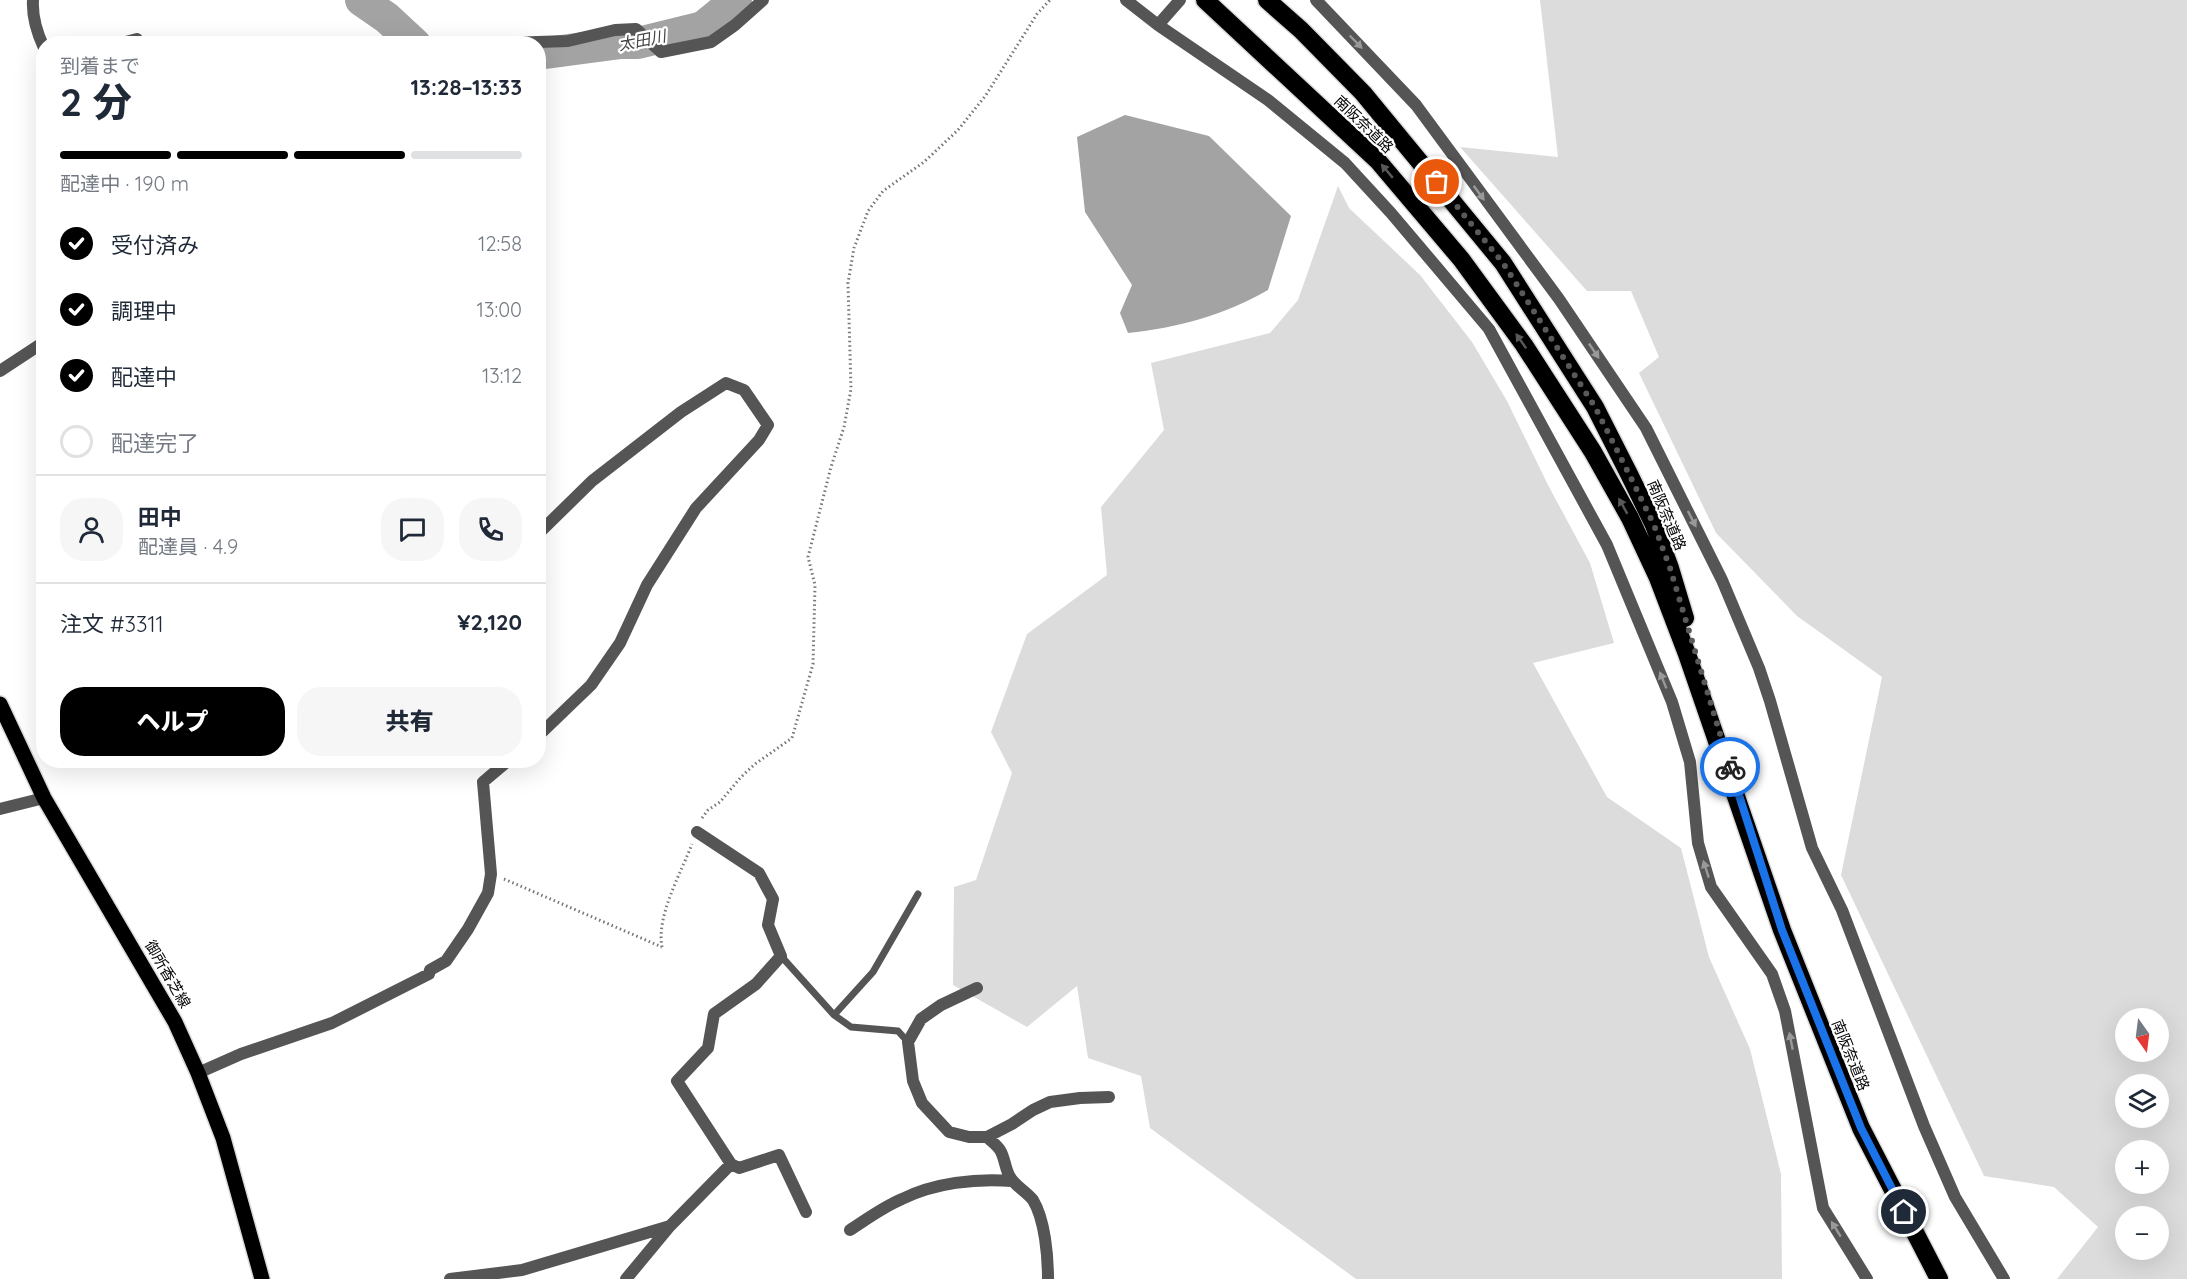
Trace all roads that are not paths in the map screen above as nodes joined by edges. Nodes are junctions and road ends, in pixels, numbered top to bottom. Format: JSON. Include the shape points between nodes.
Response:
{"nodes":[{"id":1,"x":33,"y":0,"type":"edge"},
{"id":2,"x":763,"y":0,"type":"edge"},
{"id":3,"x":1126,"y":0,"type":"edge"},
{"id":4,"x":1180,"y":0,"type":"edge"},
{"id":5,"x":1195,"y":0,"type":"edge"},
{"id":6,"x":1205,"y":0,"type":"edge"},
{"id":7,"x":1267,"y":0,"type":"edge"},
{"id":8,"x":1316,"y":0,"type":"edge"},
{"id":9,"x":1230,"y":22,"type":"junction"},
{"id":10,"x":1158,"y":25,"type":"junction"},
{"id":11,"x":39,"y":36,"type":"edge"},
{"id":12,"x":546,"y":42,"type":"edge"},
{"id":13,"x":36,"y":347,"type":"edge"},
{"id":14,"x":0,"y":371,"type":"edge"},
{"id":15,"x":546,"y":526,"type":"edge"},
{"id":16,"x":0,"y":704,"type":"edge"},
{"id":17,"x":546,"y":728,"type":"edge"},
{"id":18,"x":500,"y":768,"type":"edge"},
{"id":19,"x":44,"y":798,"type":"junction"},
{"id":20,"x":0,"y":809,"type":"edge"},
{"id":21,"x":697,"y":832,"type":"road end"},
{"id":22,"x":1751,"y":835,"type":"junction"},
{"id":23,"x":918,"y":894,"type":"dead end"},
{"id":24,"x":781,"y":956,"type":"junction"},
{"id":25,"x":977,"y":988,"type":"dead end"},
{"id":26,"x":834,"y":1015,"type":"junction"},
{"id":27,"x":908,"y":1042,"type":"junction"},
{"id":28,"x":198,"y":1073,"type":"junction"},
{"id":29,"x":1109,"y":1097,"type":"dead end"},
{"id":30,"x":987,"y":1137,"type":"junction"},
{"id":31,"x":731,"y":1164,"type":"junction"},
{"id":32,"x":1011,"y":1180,"type":"junction"},
{"id":33,"x":807,"y":1212,"type":"dead end"},
{"id":34,"x":670,"y":1226,"type":"junction"},
{"id":35,"x":850,"y":1230,"type":"dead end"},
{"id":36,"x":262,"y":1279,"type":"edge"},
{"id":37,"x":450,"y":1279,"type":"edge"},
{"id":38,"x":626,"y":1279,"type":"edge"},
{"id":39,"x":1048,"y":1279,"type":"edge"},
{"id":40,"x":1867,"y":1279,"type":"edge"},
{"id":41,"x":1939,"y":1279,"type":"edge"},
{"id":42,"x":2004,"y":1279,"type":"edge"}],
"edges":[{"from":1,"to":11,"type":"street"},
{"from":2,"to":12,"type":"street","via":[[711,42],[661,52],[636,29]]},
{"from":3,"to":10,"type":"street"},
{"from":4,"to":10,"type":"street"},
{"from":5,"to":9,"type":"highway"},
{"from":6,"to":9,"type":"highway","name":"南阪奈道路"},
{"from":7,"to":22,"type":"highway","name":"南阪奈道路","via":[[1363,93],[1503,263],[1595,407],[1666,557]]},
{"from":8,"to":42,"type":"street","one_way":true,"via":[[1416,105],[1559,299],[1646,428],[1722,580],[1759,668],[1812,848],[1842,909],[1924,1126],[1955,1197]]},
{"from":22,"to":9,"type":"highway","name":"南阪奈道路","one_way":true,"via":[[1658,578],[1593,452],[1461,259],[1378,161]]},
{"from":40,"to":10,"type":"street","one_way":true,"via":[[1823,1208],[1785,1011],[1772,974],[1711,887],[1698,843],[1690,762],[1672,702],[1607,545],[1489,329],[1345,163],[1268,100]]},
{"from":13,"to":14,"type":"street"},
{"from":15,"to":17,"type":"street","via":[[592,481],[681,412],[726,383],[744,390],[768,425],[759,440],[696,508],[647,585],[620,643],[591,686]]},
{"from":16,"to":19,"type":"main road","name":"御所香芝線"},
{"from":18,"to":28,"type":"street","via":[[483,782],[491,873],[488,893],[446,961],[429,974],[332,1023]]},
{"from":19,"to":20,"type":"street"},
{"from":19,"to":28,"type":"main road","name":"御所香芝線","via":[[175,1022]]},
{"from":21,"to":24,"type":"street","via":[[759,873],[773,900],[768,925]]},
{"from":22,"to":41,"type":"highway","name":"南阪奈道路","via":[[1782,930],[1861,1128]]},
{"from":23,"to":26,"type":"lane","via":[[873,972]]},
{"from":24,"to":26,"type":"lane"},
{"from":24,"to":31,"type":"street","via":[[756,984],[714,1014],[708,1048],[677,1081]]},
{"from":25,"to":27,"type":"street","via":[[921,1019]]},
{"from":26,"to":27,"type":"lane","via":[[850,1027],[898,1031]]},
{"from":27,"to":30,"type":"street","via":[[913,1082],[922,1103],[949,1132]]},
{"from":28,"to":36,"type":"main road","name":"御所香芝線","via":[[223,1138]]},
{"from":29,"to":30,"type":"street","via":[[1050,1102]]},
{"from":30,"to":32,"type":"street","via":[[1001,1152]]},
{"from":31,"to":33,"type":"street","via":[[739,1168],[779,1155]]},
{"from":31,"to":34,"type":"street"},
{"from":32,"to":35,"type":"street","via":[[988,1179],[921,1192],[903,1198]]},
{"from":32,"to":39,"type":"street","via":[[1034,1202],[1048,1256]]},
{"from":34,"to":37,"type":"street","via":[[522,1270]]},
{"from":34,"to":38,"type":"street"}]}
